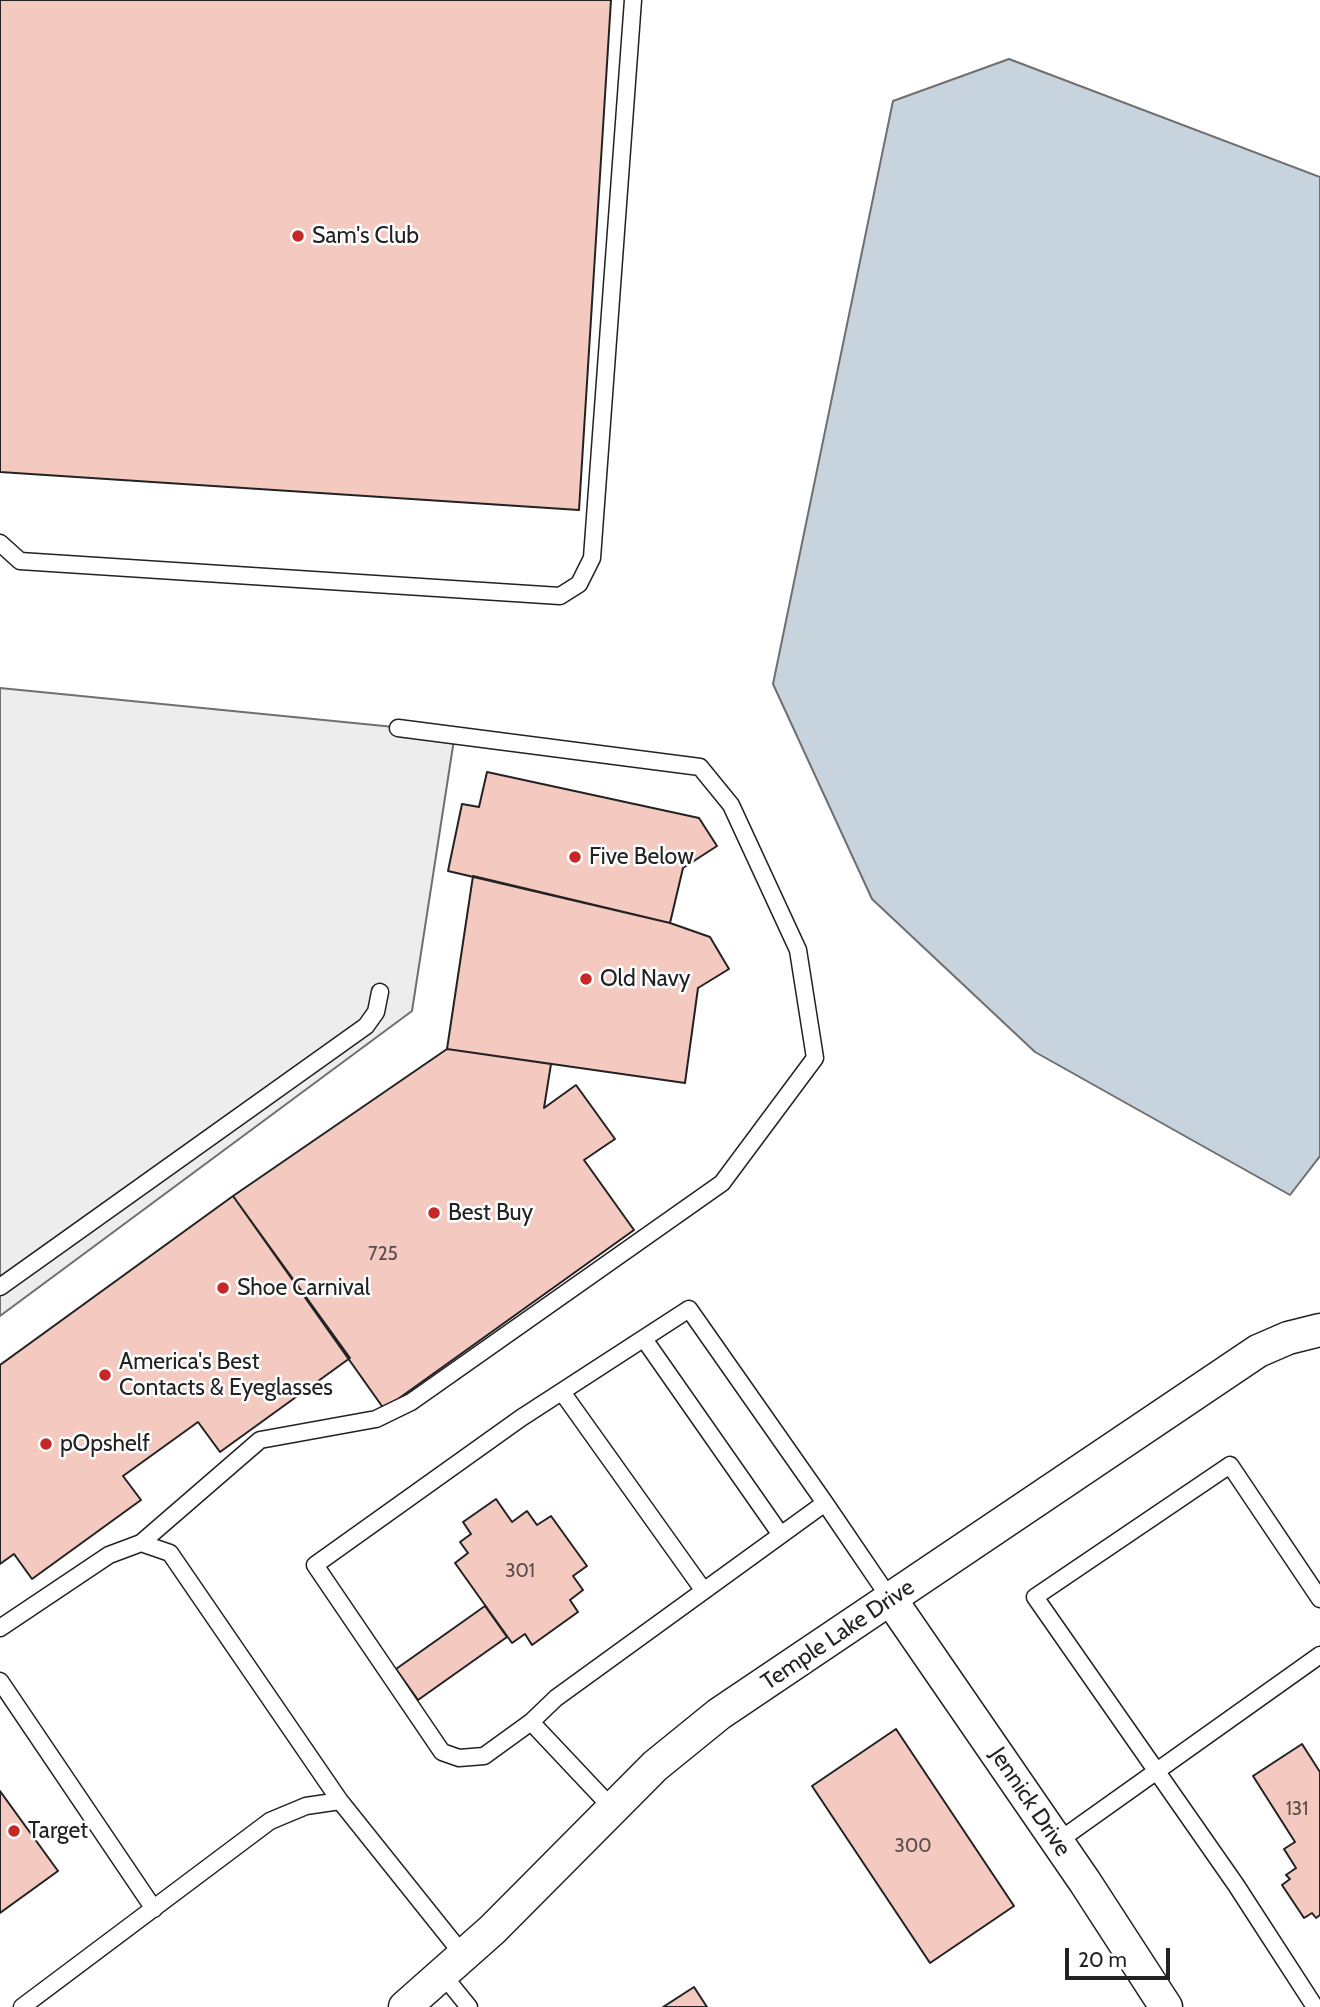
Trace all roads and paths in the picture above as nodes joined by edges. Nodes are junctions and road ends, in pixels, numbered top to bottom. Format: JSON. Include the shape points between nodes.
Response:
{"nodes":[{"id":1,"x":633,"y":0,"type":"edge"},
{"id":2,"x":0,"y":543,"type":"edge"},
{"id":3,"x":398,"y":728,"type":"dead end"},
{"id":4,"x":380,"y":992,"type":"dead end"},
{"id":5,"x":0,"y":1287,"type":"edge"},
{"id":6,"x":1320,"y":1330,"type":"edge"},
{"id":7,"x":644,"y":1339,"type":"junction"},
{"id":8,"x":562,"y":1392,"type":"junction"},
{"id":9,"x":825,"y":1503,"type":"junction"},
{"id":10,"x":781,"y":1535,"type":"junction"},
{"id":11,"x":141,"y":1543,"type":"junction"},
{"id":12,"x":704,"y":1591,"type":"junction"},
{"id":13,"x":1320,"y":1599,"type":"edge"},
{"id":14,"x":891,"y":1600,"type":"junction"},
{"id":15,"x":0,"y":1628,"type":"edge"},
{"id":16,"x":1320,"y":1655,"type":"edge"},
{"id":17,"x":0,"y":1681,"type":"edge"},
{"id":18,"x":531,"y":1722,"type":"junction"},
{"id":19,"x":1156,"y":1771,"type":"junction"},
{"id":20,"x":340,"y":1801,"type":"junction"},
{"id":21,"x":612,"y":1809,"type":"junction"},
{"id":22,"x":1057,"y":1842,"type":"junction"},
{"id":23,"x":154,"y":1909,"type":"junction"},
{"id":24,"x":453,"y":1965,"type":"junction"},
{"id":25,"x":22,"y":2007,"type":"edge"},
{"id":26,"x":405,"y":2007,"type":"edge"},
{"id":27,"x":469,"y":2007,"type":"edge"},
{"id":28,"x":1166,"y":2007,"type":"edge"},
{"id":29,"x":1315,"y":2007,"type":"edge"}],
"edges":[{"from":1,"to":2,"type":"lane","via":[[592,558],[579,584],[561,596],[20,562]]},
{"from":3,"to":11,"type":"lane","via":[[700,767],[731,805],[798,950],[815,1058],[722,1183],[411,1402],[376,1419],[260,1440]]},
{"from":4,"to":5,"type":"lane","via":[[376,1012],[366,1026]]},
{"from":6,"to":14,"type":"street","name":"Temple Lake Drive","via":[[1258,1350]]},
{"from":7,"to":8,"type":"lane"},
{"from":7,"to":9,"type":"lane","via":[[689,1309]]},
{"from":7,"to":10,"type":"lane"},
{"from":8,"to":12,"type":"lane"},
{"from":8,"to":18,"type":"lane","via":[[315,1565],[442,1752],[459,1758],[484,1756]]},
{"from":9,"to":10,"type":"lane"},
{"from":9,"to":14,"type":"lane"},
{"from":10,"to":12,"type":"lane"},
{"from":11,"to":15,"type":"lane","via":[[109,1555]]},
{"from":11,"to":20,"type":"lane","via":[[170,1553]]},
{"from":12,"to":18,"type":"lane","via":[[556,1698]]},
{"from":13,"to":19,"type":"lane","via":[[1230,1465],[1035,1597]]},
{"from":14,"to":21,"type":"street","name":"Temple Lake Drive","via":[[719,1714],[655,1766]]},
{"from":14,"to":22,"type":"street","name":"Jennick Drive"},
{"from":16,"to":19,"type":"lane"},
{"from":17,"to":23,"type":"lane"},
{"from":18,"to":21,"type":"lane"},
{"from":19,"to":22,"type":"lane"},
{"from":19,"to":29,"type":"lane"},
{"from":20,"to":23,"type":"lane","via":[[306,1805],[270,1821]]},
{"from":20,"to":24,"type":"lane"},
{"from":21,"to":24,"type":"street","name":"Temple Lake Drive"},
{"from":22,"to":28,"type":"street","name":"Jennick Drive"},
{"from":23,"to":25,"type":"lane"},
{"from":24,"to":26,"type":"street","name":"Temple Lake Drive"},
{"from":24,"to":27,"type":"lane"}]}
